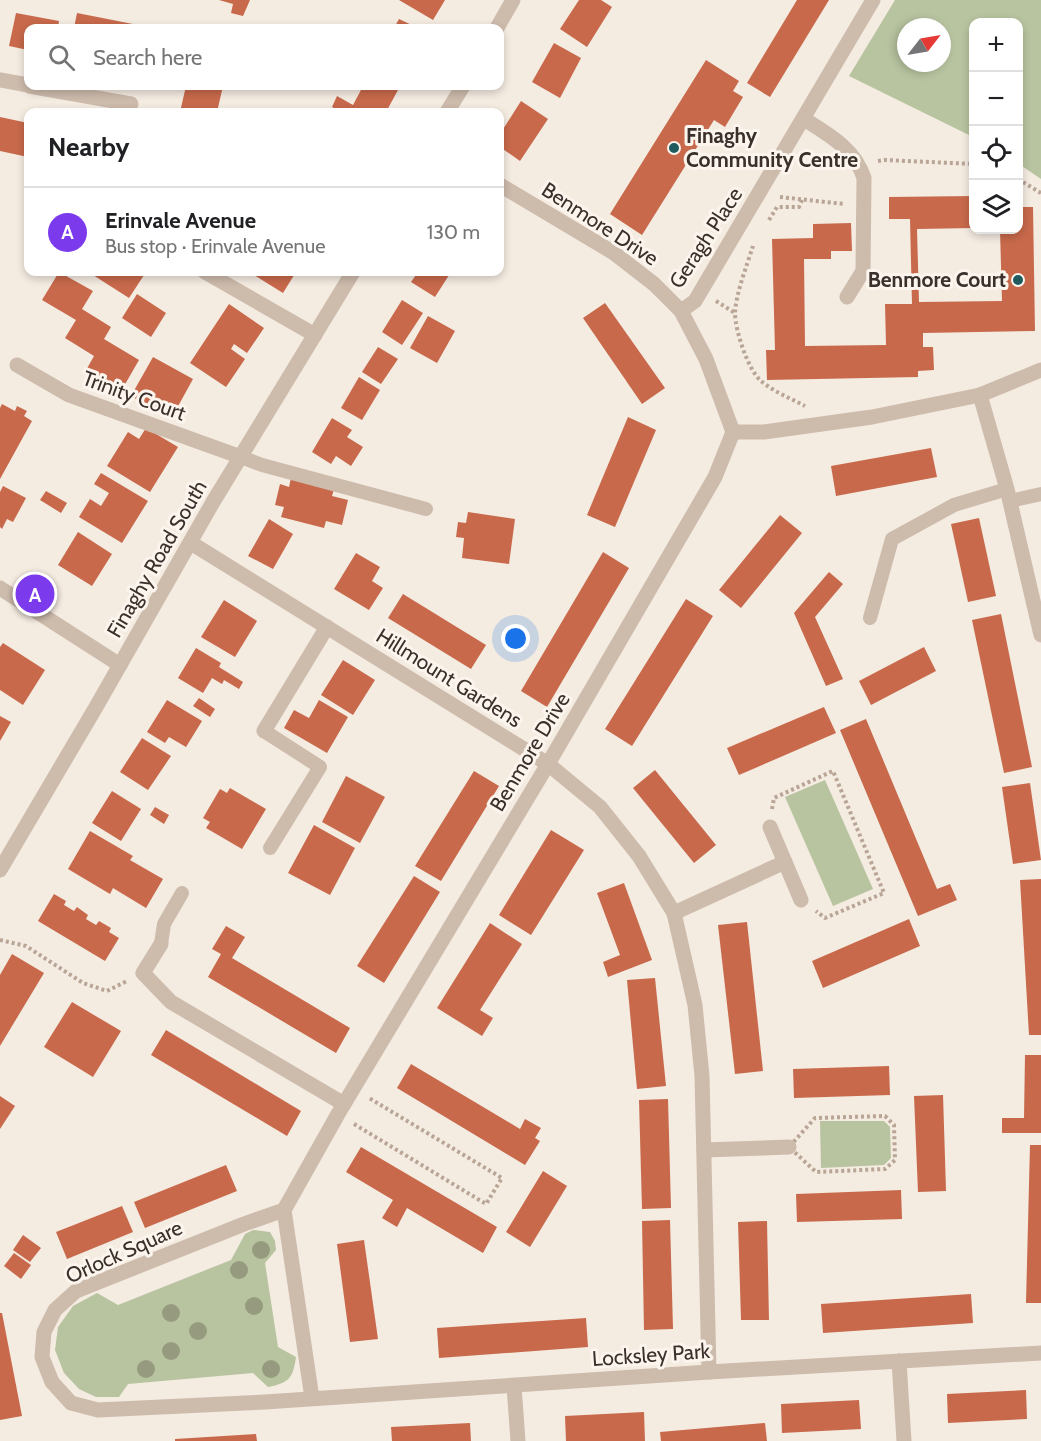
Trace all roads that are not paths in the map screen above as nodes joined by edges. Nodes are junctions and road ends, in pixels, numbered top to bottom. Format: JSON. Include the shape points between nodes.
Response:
{"nodes":[{"id":1,"x":513,"y":0,"type":"edge"},
{"id":2,"x":873,"y":0,"type":"edge"},
{"id":3,"x":498,"y":24,"type":"edge"},
{"id":4,"x":0,"y":80,"type":"edge"},
{"id":5,"x":24,"y":85,"type":"edge"},
{"id":6,"x":52,"y":90,"type":"edge"},
{"id":7,"x":461,"y":90,"type":"edge"},
{"id":8,"x":132,"y":104,"type":"dead end"},
{"id":9,"x":449,"y":108,"type":"edge"},
{"id":10,"x":804,"y":119,"type":"junction"},
{"id":11,"x":504,"y":187,"type":"edge"},
{"id":12,"x":212,"y":276,"type":"edge"},
{"id":13,"x":351,"y":276,"type":"edge"},
{"id":14,"x":847,"y":297,"type":"dead end"},
{"id":15,"x":681,"y":311,"type":"junction"},
{"id":16,"x":315,"y":335,"type":"junction"},
{"id":17,"x":17,"y":365,"type":"dead end"},
{"id":18,"x":1041,"y":370,"type":"edge"},
{"id":19,"x":980,"y":395,"type":"junction"},
{"id":20,"x":733,"y":432,"type":"junction"},
{"id":21,"x":241,"y":458,"type":"junction"},
{"id":22,"x":1041,"y":494,"type":"edge"},
{"id":23,"x":1008,"y":495,"type":"junction"},
{"id":24,"x":426,"y":509,"type":"dead end"},
{"id":25,"x":191,"y":543,"type":"junction"},
{"id":26,"x":0,"y":588,"type":"edge"},
{"id":27,"x":870,"y":618,"type":"dead end"},
{"id":28,"x":327,"y":627,"type":"junction"},
{"id":29,"x":1041,"y":635,"type":"edge"},
{"id":30,"x":120,"y":665,"type":"junction"},
{"id":31,"x":264,"y":731,"type":"joint"},
{"id":32,"x":548,"y":764,"type":"junction"},
{"id":33,"x":770,"y":827,"type":"road end"},
{"id":34,"x":270,"y":848,"type":"dead end"},
{"id":35,"x":785,"y":862,"type":"junction"},
{"id":36,"x":0,"y":870,"type":"edge"},
{"id":37,"x":182,"y":893,"type":"dead end"},
{"id":38,"x":801,"y":900,"type":"road end"},
{"id":39,"x":674,"y":913,"type":"junction"},
{"id":40,"x":161,"y":944,"type":"joint"},
{"id":41,"x":341,"y":1109,"type":"junction"},
{"id":42,"x":789,"y":1147,"type":"road end"},
{"id":43,"x":704,"y":1150,"type":"junction"},
{"id":44,"x":284,"y":1210,"type":"junction"},
{"id":45,"x":1041,"y":1353,"type":"edge"},
{"id":46,"x":899,"y":1361,"type":"junction"},
{"id":47,"x":709,"y":1372,"type":"junction"},
{"id":48,"x":514,"y":1386,"type":"junction"},
{"id":49,"x":312,"y":1398,"type":"junction"},
{"id":50,"x":265,"y":1402,"type":"joint"},
{"id":51,"x":518,"y":1441,"type":"edge"},
{"id":52,"x":904,"y":1441,"type":"edge"}],
"edges":[{"from":1,"to":3,"type":"street"},
{"from":2,"to":10,"type":"street","name":"Geragh Place"},
{"from":4,"to":5,"type":"street"},
{"from":6,"to":8,"type":"street"},
{"from":7,"to":9,"type":"street"},
{"from":10,"to":14,"type":"street","via":[[852,155],[864,178],[863,271]]},
{"from":10,"to":15,"type":"street","name":"Geragh Place","via":[[695,301]]},
{"from":11,"to":15,"type":"street","name":"Benmore Drive","via":[[614,253]]},
{"from":12,"to":16,"type":"street"},
{"from":13,"to":16,"type":"street","name":"Finaghy Road South"},
{"from":15,"to":20,"type":"street","name":"Benmore Drive","via":[[706,359]]},
{"from":16,"to":21,"type":"street","name":"Finaghy Road South"},
{"from":17,"to":21,"type":"street","name":"Trinity Court","via":[[69,395]]},
{"from":18,"to":19,"type":"street"},
{"from":19,"to":20,"type":"street","via":[[826,424]]},
{"from":19,"to":23,"type":"street"},
{"from":20,"to":32,"type":"street","name":"Benmore Drive","via":[[715,477]]},
{"from":21,"to":24,"type":"lane"},
{"from":21,"to":25,"type":"street","name":"Finaghy Road South"},
{"from":22,"to":23,"type":"lane"},
{"from":23,"to":27,"type":"lane","via":[[954,505],[892,539]]},
{"from":23,"to":29,"type":"street"},
{"from":25,"to":28,"type":"street","name":"Hillmount Gardens"},
{"from":25,"to":30,"type":"street","name":"Finaghy Road South"},
{"from":26,"to":30,"type":"street"},
{"from":28,"to":31,"type":"street"},
{"from":28,"to":32,"type":"street","name":"Hillmount Gardens"},
{"from":30,"to":36,"type":"street","name":"Finaghy Road South"},
{"from":31,"to":34,"type":"lane","via":[[320,766]]},
{"from":32,"to":39,"type":"street","name":"Hillmount Gardens","via":[[600,807],[639,856]]},
{"from":32,"to":41,"type":"street","name":"Benmore Drive"},
{"from":33,"to":35,"type":"street"},
{"from":35,"to":38,"type":"street"},
{"from":35,"to":39,"type":"street"},
{"from":37,"to":40,"type":"lane","via":[[164,924]]},
{"from":39,"to":43,"type":"street","name":"Hillmount Gardens","via":[[695,1005]]},
{"from":40,"to":41,"type":"street","via":[[143,973],[171,1002]]},
{"from":41,"to":44,"type":"street","name":"Benmore Drive"},
{"from":42,"to":43,"type":"street"},
{"from":43,"to":47,"type":"street","name":"Hillmount Gardens"},
{"from":44,"to":49,"type":"street"},
{"from":44,"to":50,"type":"street","name":"Orlock Square","via":[[76,1291],[55,1310],[44,1332],[42,1357],[52,1382],[71,1403],[117,1411]]},
{"from":45,"to":46,"type":"street","name":"Locksley Park"},
{"from":46,"to":47,"type":"street","name":"Locksley Park"},
{"from":46,"to":52,"type":"street"},
{"from":47,"to":48,"type":"street","name":"Locksley Park"},
{"from":48,"to":49,"type":"street","name":"Locksley Park"},
{"from":48,"to":51,"type":"street"},
{"from":49,"to":50,"type":"street","name":"Locksley Park"}]}
